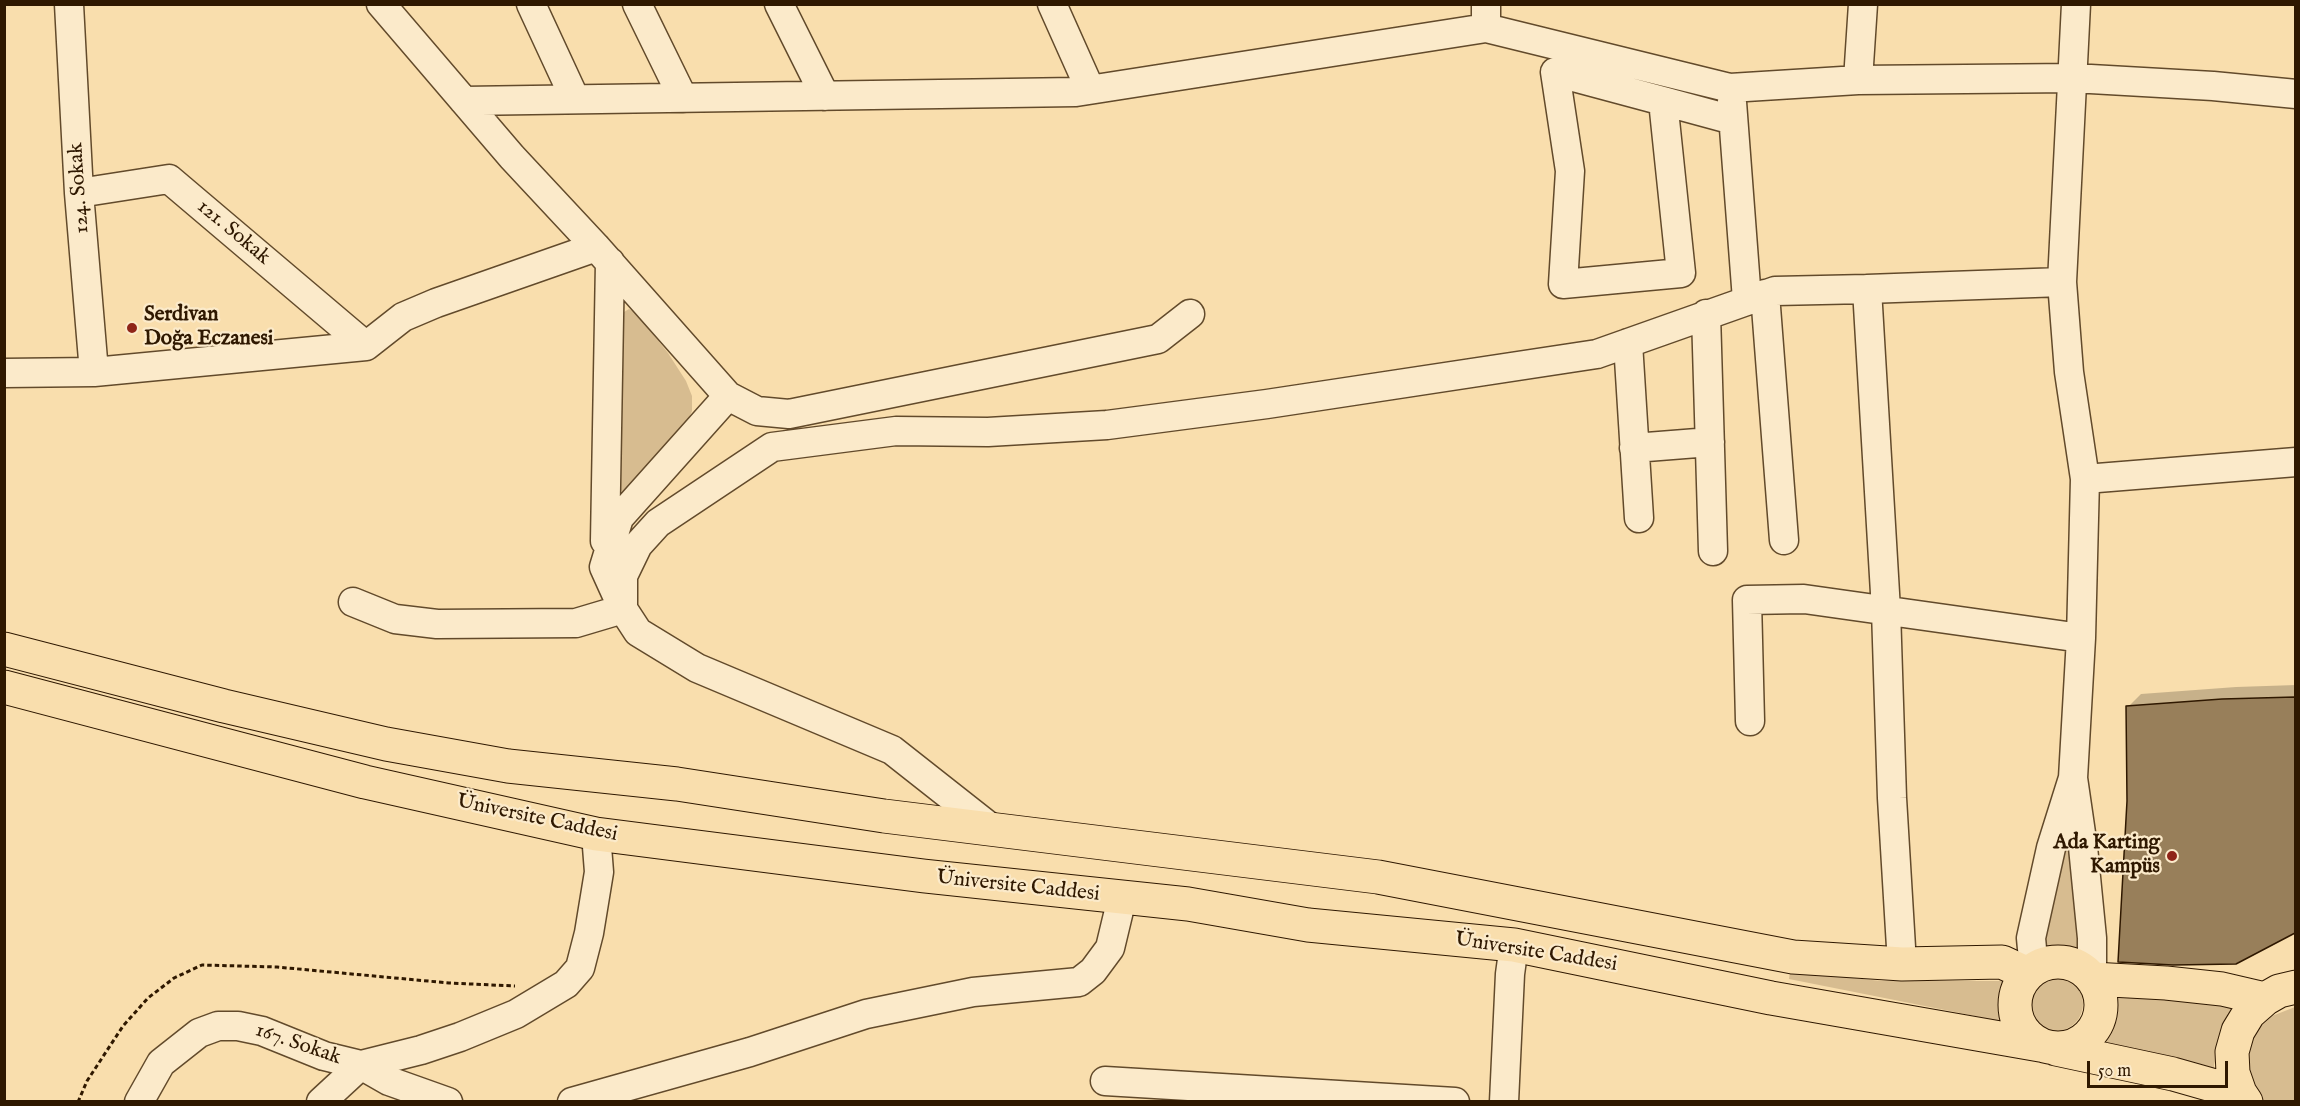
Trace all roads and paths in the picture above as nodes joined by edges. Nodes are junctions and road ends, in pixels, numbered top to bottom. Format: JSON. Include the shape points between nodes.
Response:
{"nodes":[{"id":1,"x":69,"y":4,"type":"edge"},
{"id":2,"x":531,"y":4,"type":"edge"},
{"id":3,"x":637,"y":4,"type":"edge"},
{"id":4,"x":779,"y":4,"type":"edge"},
{"id":5,"x":1052,"y":4,"type":"edge"},
{"id":6,"x":1863,"y":4,"type":"edge"},
{"id":7,"x":2076,"y":4,"type":"edge"},
{"id":8,"x":384,"y":5,"type":"edge"},
{"id":9,"x":1486,"y":16,"type":"edge"},
{"id":10,"x":2073,"y":78,"type":"junction"},
{"id":11,"x":1858,"y":80,"type":"junction"},
{"id":12,"x":1731,"y":88,"type":"junction"},
{"id":13,"x":1090,"y":89,"type":"junction"},
{"id":14,"x":2295,"y":94,"type":"edge"},
{"id":15,"x":825,"y":96,"type":"junction"},
{"id":16,"x":683,"y":98,"type":"junction"},
{"id":17,"x":575,"y":99,"type":"junction"},
{"id":18,"x":464,"y":101,"type":"junction"},
{"id":19,"x":1663,"y":101,"type":"junction"},
{"id":20,"x":1733,"y":120,"type":"junction"},
{"id":21,"x":79,"y":193,"type":"junction"},
{"id":22,"x":603,"y":254,"type":"junction"},
{"id":23,"x":2062,"y":282,"type":"junction"},
{"id":24,"x":1867,"y":289,"type":"junction"},
{"id":25,"x":1756,"y":297,"type":"junction"},
{"id":26,"x":1190,"y":314,"type":"dead end"},
{"id":27,"x":1706,"y":314,"type":"junction"},
{"id":28,"x":1628,"y":343,"type":"junction"},
{"id":29,"x":366,"y":346,"type":"junction"},
{"id":30,"x":94,"y":372,"type":"junction"},
{"id":31,"x":4,"y":373,"type":"edge"},
{"id":32,"x":728,"y":396,"type":"junction"},
{"id":33,"x":1710,"y":441,"type":"junction"},
{"id":34,"x":1634,"y":448,"type":"junction"},
{"id":35,"x":2295,"y":462,"type":"edge"},
{"id":36,"x":2085,"y":479,"type":"junction"},
{"id":37,"x":1639,"y":518,"type":"dead end"},
{"id":38,"x":1784,"y":540,"type":"dead end"},
{"id":39,"x":1713,"y":551,"type":"dead end"},
{"id":40,"x":604,"y":567,"type":"junction"},
{"id":41,"x":352,"y":602,"type":"dead end"},
{"id":42,"x":623,"y":609,"type":"junction"},
{"id":43,"x":1886,"y":610,"type":"junction"},
{"id":44,"x":2081,"y":638,"type":"junction"},
{"id":45,"x":4,"y":649,"type":"edge"},
{"id":46,"x":4,"y":687,"type":"edge"},
{"id":47,"x":1750,"y":721,"type":"dead end"},
{"id":48,"x":2073,"y":778,"type":"junction"},
{"id":49,"x":991,"y":828,"type":"junction"},
{"id":50,"x":596,"y":834,"type":"junction"},
{"id":51,"x":1122,"y":898,"type":"junction"},
{"id":52,"x":1514,"y":945,"type":"junction"},
{"id":53,"x":1902,"y":964,"type":"junction"},
{"id":54,"x":2031,"y":972,"type":"junction"},
{"id":55,"x":2092,"y":979,"type":"junction"},
{"id":56,"x":523,"y":984,"type":"dead end"},
{"id":57,"x":2287,"y":990,"type":"edge"},
{"id":58,"x":2047,"y":1047,"type":"junction"},
{"id":59,"x":361,"y":1065,"type":"junction"},
{"id":60,"x":1105,"y":1081,"type":"dead end"},
{"id":61,"x":2243,"y":1097,"type":"edge"},
{"id":62,"x":78,"y":1101,"type":"edge"},
{"id":63,"x":140,"y":1101,"type":"edge"},
{"id":64,"x":321,"y":1101,"type":"edge"},
{"id":65,"x":448,"y":1101,"type":"edge"},
{"id":66,"x":572,"y":1101,"type":"edge"},
{"id":67,"x":1455,"y":1101,"type":"edge"},
{"id":68,"x":1504,"y":1101,"type":"edge"}],
"edges":[{"from":1,"to":21,"type":"street","name":"124. Sokak"},
{"from":2,"to":17,"type":"street"},
{"from":3,"to":16,"type":"street"},
{"from":4,"to":15,"type":"street"},
{"from":5,"to":13,"type":"street"},
{"from":6,"to":11,"type":"street"},
{"from":7,"to":10,"type":"street"},
{"from":8,"to":18,"type":"street"},
{"from":9,"to":12,"type":"street"},
{"from":9,"to":13,"type":"street"},
{"from":10,"to":11,"type":"street"},
{"from":10,"to":14,"type":"street"},
{"from":10,"to":23,"type":"street"},
{"from":11,"to":12,"type":"street"},
{"from":12,"to":20,"type":"street"},
{"from":13,"to":15,"type":"street"},
{"from":15,"to":16,"type":"street"},
{"from":16,"to":17,"type":"street"},
{"from":17,"to":18,"type":"street"},
{"from":18,"to":22,"type":"street"},
{"from":19,"to":19,"type":"street","via":[[1555,72],[1570,171],[1563,284],[1681,273]]},
{"from":19,"to":20,"type":"street"},
{"from":20,"to":25,"type":"street"},
{"from":21,"to":29,"type":"street","name":"121. Sokak","via":[[169,179]]},
{"from":21,"to":30,"type":"street","name":"124. Sokak"},
{"from":22,"to":29,"type":"street","via":[[436,303],[403,317]]},
{"from":22,"to":32,"type":"street"},
{"from":22,"to":40,"type":"street"},
{"from":23,"to":24,"type":"street"},
{"from":23,"to":36,"type":"street","via":[[2069,372]]},
{"from":24,"to":25,"type":"street","via":[[1775,291]]},
{"from":24,"to":43,"type":"street"},
{"from":25,"to":27,"type":"street"},
{"from":25,"to":38,"type":"street"},
{"from":26,"to":32,"type":"street","via":[[1158,339],[789,414],[757,411]]},
{"from":27,"to":28,"type":"street"},
{"from":27,"to":33,"type":"street"},
{"from":28,"to":34,"type":"street"},
{"from":28,"to":42,"type":"street","via":[[1597,354],[1107,425],[988,432],[896,431],[772,447],[657,523],[638,545],[623,576]]},
{"from":29,"to":30,"type":"street"},
{"from":30,"to":31,"type":"street"},
{"from":32,"to":40,"type":"street","via":[[619,518]]},
{"from":33,"to":34,"type":"street"},
{"from":33,"to":39,"type":"street"},
{"from":34,"to":37,"type":"street"},
{"from":35,"to":36,"type":"street"},
{"from":36,"to":44,"type":"street"},
{"from":40,"to":42,"type":"street"},
{"from":41,"to":42,"type":"street","via":[[395,619],[437,624],[576,623]]},
{"from":42,"to":49,"type":"street","via":[[638,632],[697,668],[892,750]]},
{"from":43,"to":44,"type":"street"},
{"from":43,"to":47,"type":"street","via":[[1804,599],[1747,600]]},
{"from":43,"to":53,"type":"street","via":[[1896,902]]},
{"from":44,"to":48,"type":"street"},
{"from":45,"to":49,"type":"main road","name":"Üniversite Caddesi","via":[[386,744],[508,766],[677,784]]},
{"from":46,"to":50,"type":"main road","name":"Üniversite Caddesi","via":[[365,782]]},
{"from":48,"to":54,"type":"street","via":[[2051,848],[2031,938]]},
{"from":48,"to":55,"type":"street","via":[[2092,938]]},
{"from":49,"to":53,"type":"main road","name":"Üniversite Caddesi","via":[[1378,877],[1793,957]]},
{"from":50,"to":51,"type":"main road","name":"Üniversite Caddesi"},
{"from":50,"to":59,"type":"street","via":[[598,872],[589,933],[580,968],[566,984],[516,1014],[460,1037]]},
{"from":51,"to":52,"type":"main road","name":"Üniversite Caddesi","via":[[1188,904],[1308,925]]},
{"from":51,"to":66,"type":"street","via":[[1110,948],[1079,982],[973,992],[866,1014],[750,1052]]},
{"from":52,"to":58,"type":"main road","name":"Üniversite Caddesi","via":[[1782,1001]]},
{"from":52,"to":68,"type":"street"},
{"from":53,"to":54,"type":"main road","name":"Üniversite Caddesi","via":[[2002,962]]},
{"from":54,"to":55,"type":"main road","via":[[2054,962],[2068,963]]},
{"from":54,"to":58,"type":"main road","via":[[2020,985],[2015,1013],[2024,1032]]},
{"from":55,"to":57,"type":"main road"},
{"from":55,"to":58,"type":"main road","name":"Üniversite Caddesi","via":[[2101,1006],[2091,1032],[2074,1045]]},
{"from":56,"to":62,"type":"path","via":[[482,985],[202,965],[174,978],[148,998],[123,1026]]},
{"from":57,"to":61,"type":"main road","via":[[2249,1013],[2238,1031],[2232,1052],[2233,1073]]},
{"from":58,"to":61,"type":"main road","name":"Üniversite Caddesi","via":[[2163,1071]]},
{"from":59,"to":63,"type":"street","name":"167. Sokak","via":[[324,1056],[262,1031],[218,1026],[199,1033],[161,1063]]},
{"from":59,"to":64,"type":"street"},
{"from":59,"to":65,"type":"street","name":"167. Sokak","via":[[389,1081]]},
{"from":60,"to":67,"type":"street"}]}
